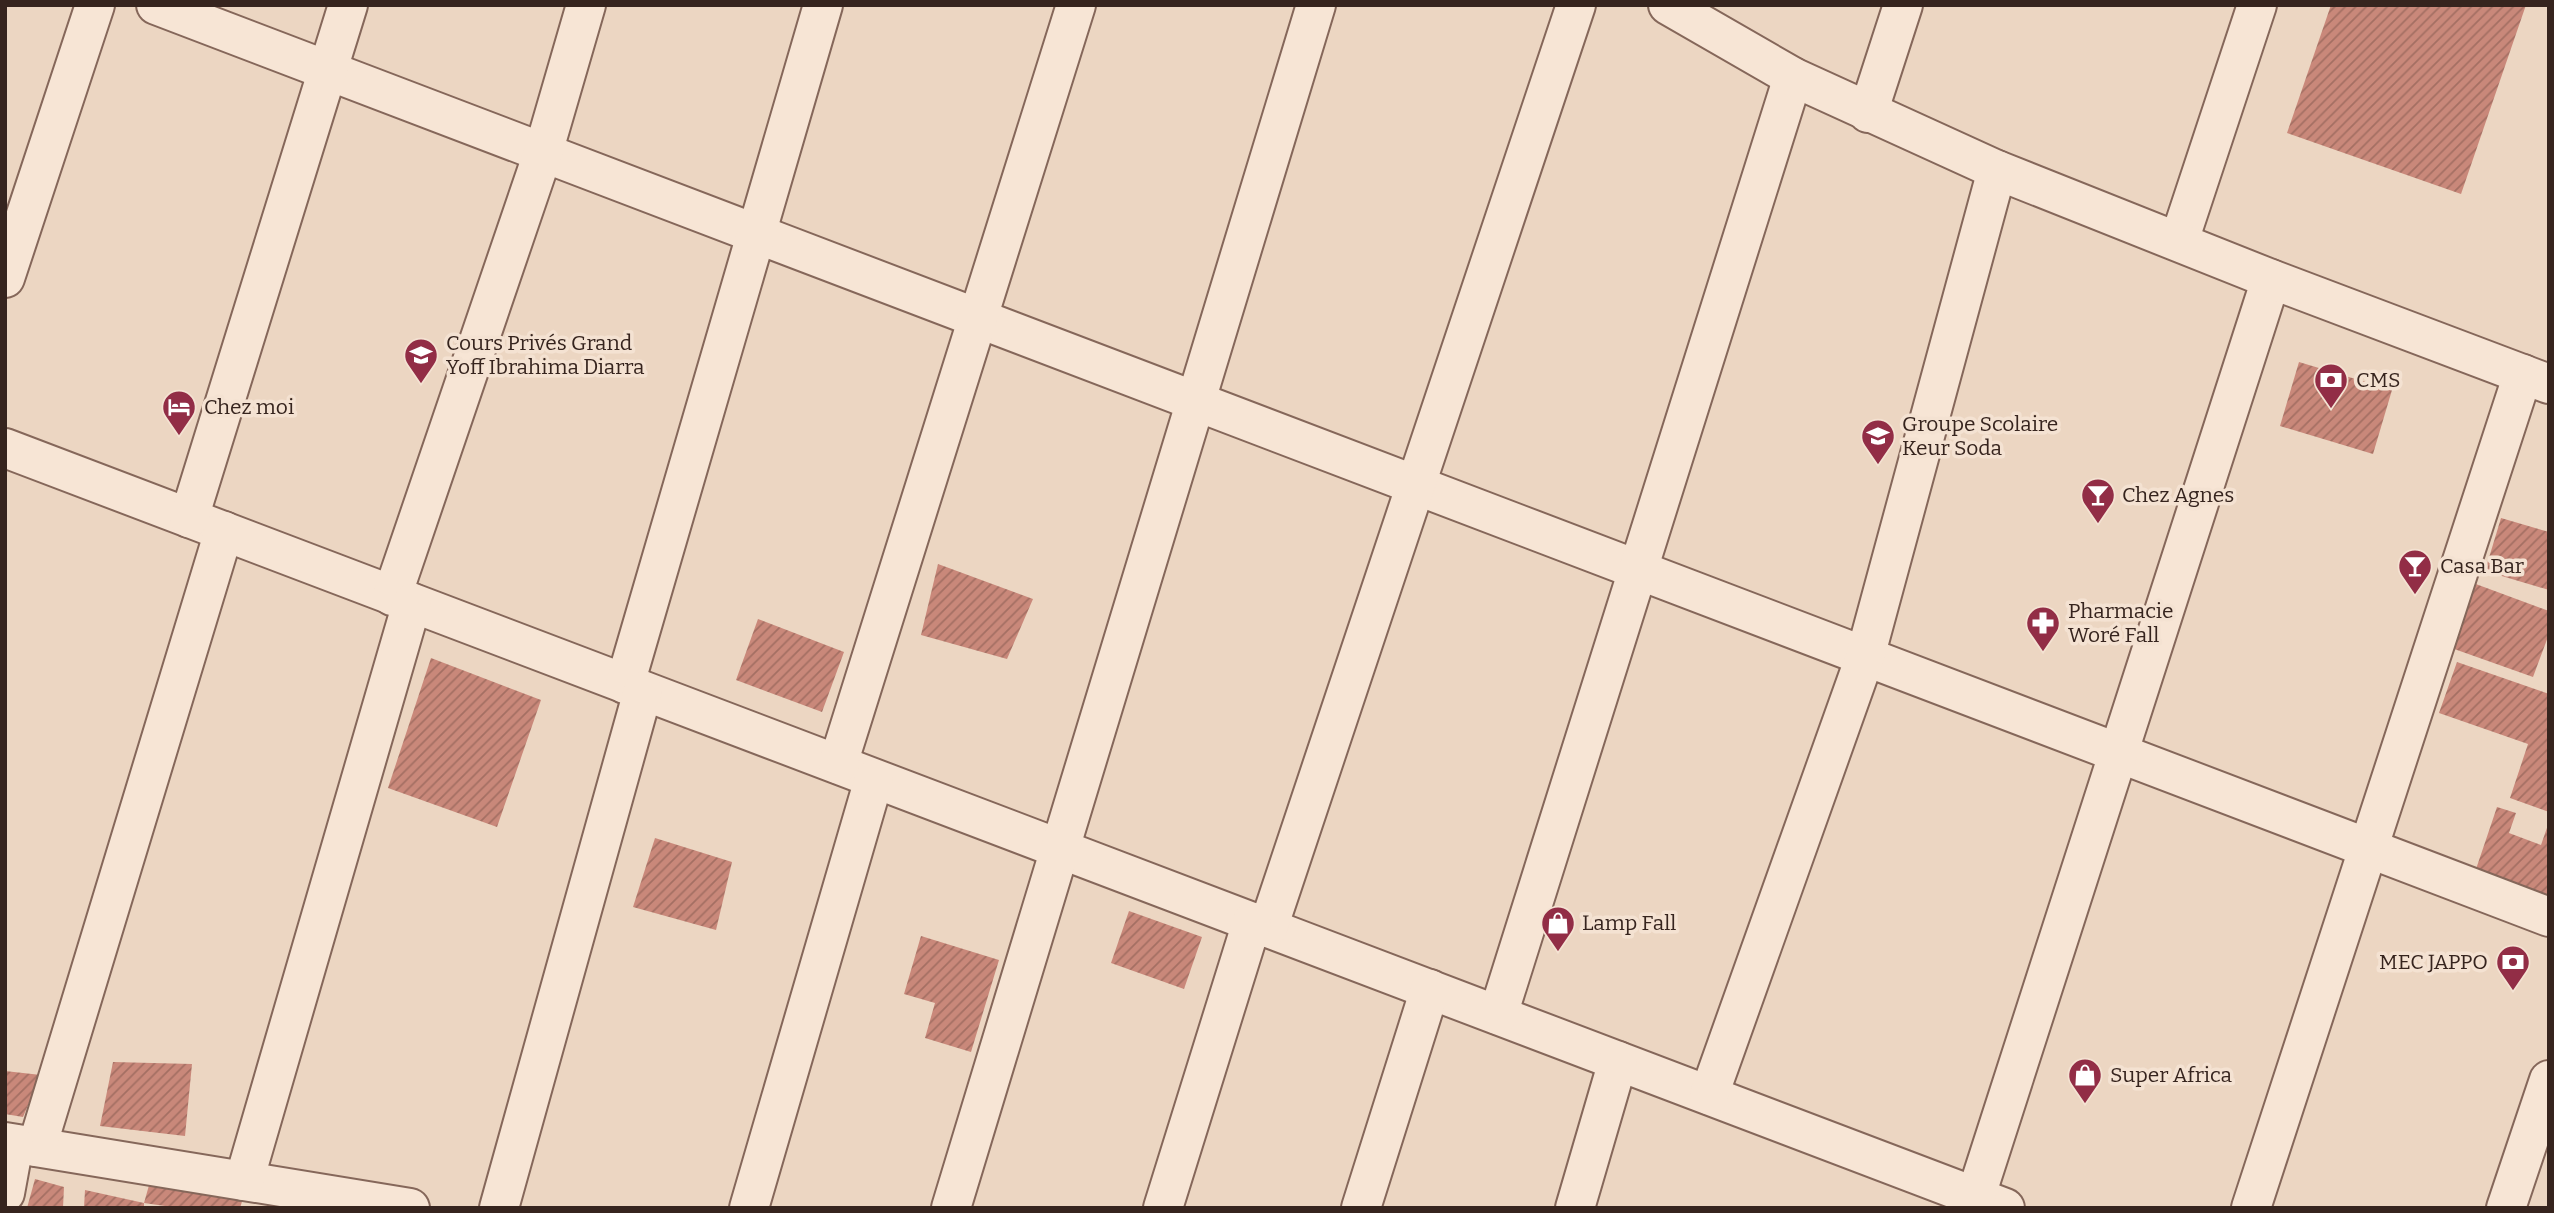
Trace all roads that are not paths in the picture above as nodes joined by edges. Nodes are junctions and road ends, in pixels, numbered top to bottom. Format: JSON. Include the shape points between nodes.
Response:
{"nodes":[{"id":1,"x":95,"y":5,"type":"edge"},
{"id":2,"x":156,"y":5,"type":"edge"},
{"id":3,"x":348,"y":5,"type":"edge"},
{"id":4,"x":586,"y":5,"type":"edge"},
{"id":5,"x":823,"y":5,"type":"edge"},
{"id":6,"x":1076,"y":5,"type":"edge"},
{"id":7,"x":1316,"y":5,"type":"edge"},
{"id":8,"x":1576,"y":5,"type":"edge"},
{"id":9,"x":1668,"y":5,"type":"edge"},
{"id":10,"x":1903,"y":5,"type":"edge"},
{"id":11,"x":2257,"y":5,"type":"edge"},
{"id":12,"x":328,"y":71,"type":"junction"},
{"id":13,"x":1793,"y":77,"type":"junction"},
{"id":14,"x":1868,"y":113,"type":"junction"},
{"id":15,"x":543,"y":153,"type":"junction"},
{"id":16,"x":1997,"y":170,"type":"junction"},
{"id":17,"x":756,"y":234,"type":"junction"},
{"id":18,"x":2179,"y":241,"type":"junction"},
{"id":19,"x":5,"y":278,"type":"edge"},
{"id":20,"x":2271,"y":279,"type":"junction"},
{"id":21,"x":978,"y":318,"type":"junction"},
{"id":22,"x":2536,"y":379,"type":"edge"},
{"id":23,"x":1196,"y":402,"type":"junction"},
{"id":24,"x":5,"y":449,"type":"edge"},
{"id":25,"x":1416,"y":485,"type":"junction"},
{"id":26,"x":189,"y":518,"type":"junction"},
{"id":27,"x":224,"y":531,"type":"junction"},
{"id":28,"x":1638,"y":570,"type":"junction"},
{"id":29,"x":402,"y":599,"type":"junction"},
{"id":30,"x":1865,"y":657,"type":"junction"},
{"id":31,"x":634,"y":687,"type":"junction"},
{"id":32,"x":2119,"y":753,"type":"junction"},
{"id":33,"x":838,"y":764,"type":"junction"},
{"id":34,"x":874,"y":779,"type":"junction"},
{"id":35,"x":2369,"y":848,"type":"junction"},
{"id":36,"x":1060,"y":849,"type":"junction"},
{"id":37,"x":2549,"y":917,"type":"edge"},
{"id":38,"x":1260,"y":925,"type":"junction"},
{"id":39,"x":1430,"y":989,"type":"junction"},
{"id":40,"x":1498,"y":1015,"type":"junction"},
{"id":41,"x":1618,"y":1060,"type":"junction"},
{"id":42,"x":2549,"y":1080,"type":"edge"},
{"id":43,"x":1709,"y":1095,"type":"junction"},
{"id":44,"x":19,"y":1144,"type":"edge"},
{"id":45,"x":254,"y":1191,"type":"edge"},
{"id":46,"x":5,"y":1193,"type":"edge"},
{"id":47,"x":1984,"y":1204,"type":"edge"},
{"id":48,"x":410,"y":1208,"type":"edge"},
{"id":49,"x":499,"y":1208,"type":"edge"},
{"id":50,"x":749,"y":1208,"type":"edge"},
{"id":51,"x":951,"y":1208,"type":"edge"},
{"id":52,"x":1163,"y":1208,"type":"edge"},
{"id":53,"x":1360,"y":1208,"type":"edge"},
{"id":54,"x":1575,"y":1208,"type":"edge"},
{"id":55,"x":2251,"y":1208,"type":"edge"},
{"id":56,"x":2506,"y":1208,"type":"edge"}],
"edges":[{"from":1,"to":19,"type":"street"},
{"from":2,"to":12,"type":"street"},
{"from":3,"to":12,"type":"street"},
{"from":4,"to":15,"type":"street"},
{"from":5,"to":17,"type":"street"},
{"from":6,"to":21,"type":"street"},
{"from":7,"to":23,"type":"street"},
{"from":8,"to":25,"type":"street"},
{"from":9,"to":13,"type":"street"},
{"from":10,"to":14,"type":"street"},
{"from":11,"to":18,"type":"street"},
{"from":12,"to":15,"type":"street"},
{"from":12,"to":26,"type":"street"},
{"from":13,"to":14,"type":"street"},
{"from":13,"to":28,"type":"street"},
{"from":14,"to":16,"type":"street"},
{"from":15,"to":17,"type":"street"},
{"from":15,"to":29,"type":"street"},
{"from":16,"to":18,"type":"street"},
{"from":16,"to":30,"type":"street"},
{"from":17,"to":21,"type":"street"},
{"from":17,"to":31,"type":"street"},
{"from":18,"to":20,"type":"street"},
{"from":20,"to":22,"type":"street"},
{"from":20,"to":32,"type":"street"},
{"from":21,"to":23,"type":"street"},
{"from":21,"to":33,"type":"street"},
{"from":22,"to":35,"type":"street"},
{"from":23,"to":25,"type":"street"},
{"from":23,"to":36,"type":"street"},
{"from":24,"to":26,"type":"street"},
{"from":25,"to":28,"type":"street"},
{"from":25,"to":38,"type":"street"},
{"from":26,"to":27,"type":"street"},
{"from":27,"to":29,"type":"street"},
{"from":27,"to":44,"type":"street"},
{"from":28,"to":30,"type":"street"},
{"from":28,"to":40,"type":"street"},
{"from":29,"to":31,"type":"street"},
{"from":29,"to":45,"type":"street"},
{"from":30,"to":32,"type":"street"},
{"from":30,"to":43,"type":"street"},
{"from":31,"to":33,"type":"street"},
{"from":31,"to":49,"type":"street"},
{"from":32,"to":35,"type":"street"},
{"from":32,"to":47,"type":"street"},
{"from":33,"to":34,"type":"street"},
{"from":34,"to":36,"type":"street"},
{"from":34,"to":50,"type":"street"},
{"from":35,"to":37,"type":"street"},
{"from":35,"to":55,"type":"street"},
{"from":36,"to":38,"type":"street"},
{"from":36,"to":51,"type":"street"},
{"from":38,"to":39,"type":"street"},
{"from":38,"to":52,"type":"street"},
{"from":39,"to":40,"type":"street"},
{"from":39,"to":53,"type":"street"},
{"from":40,"to":41,"type":"street"},
{"from":41,"to":43,"type":"street"},
{"from":41,"to":54,"type":"street"},
{"from":42,"to":56,"type":"street"},
{"from":43,"to":47,"type":"street"},
{"from":44,"to":45,"type":"street"},
{"from":44,"to":46,"type":"street"},
{"from":45,"to":48,"type":"street"}]}
